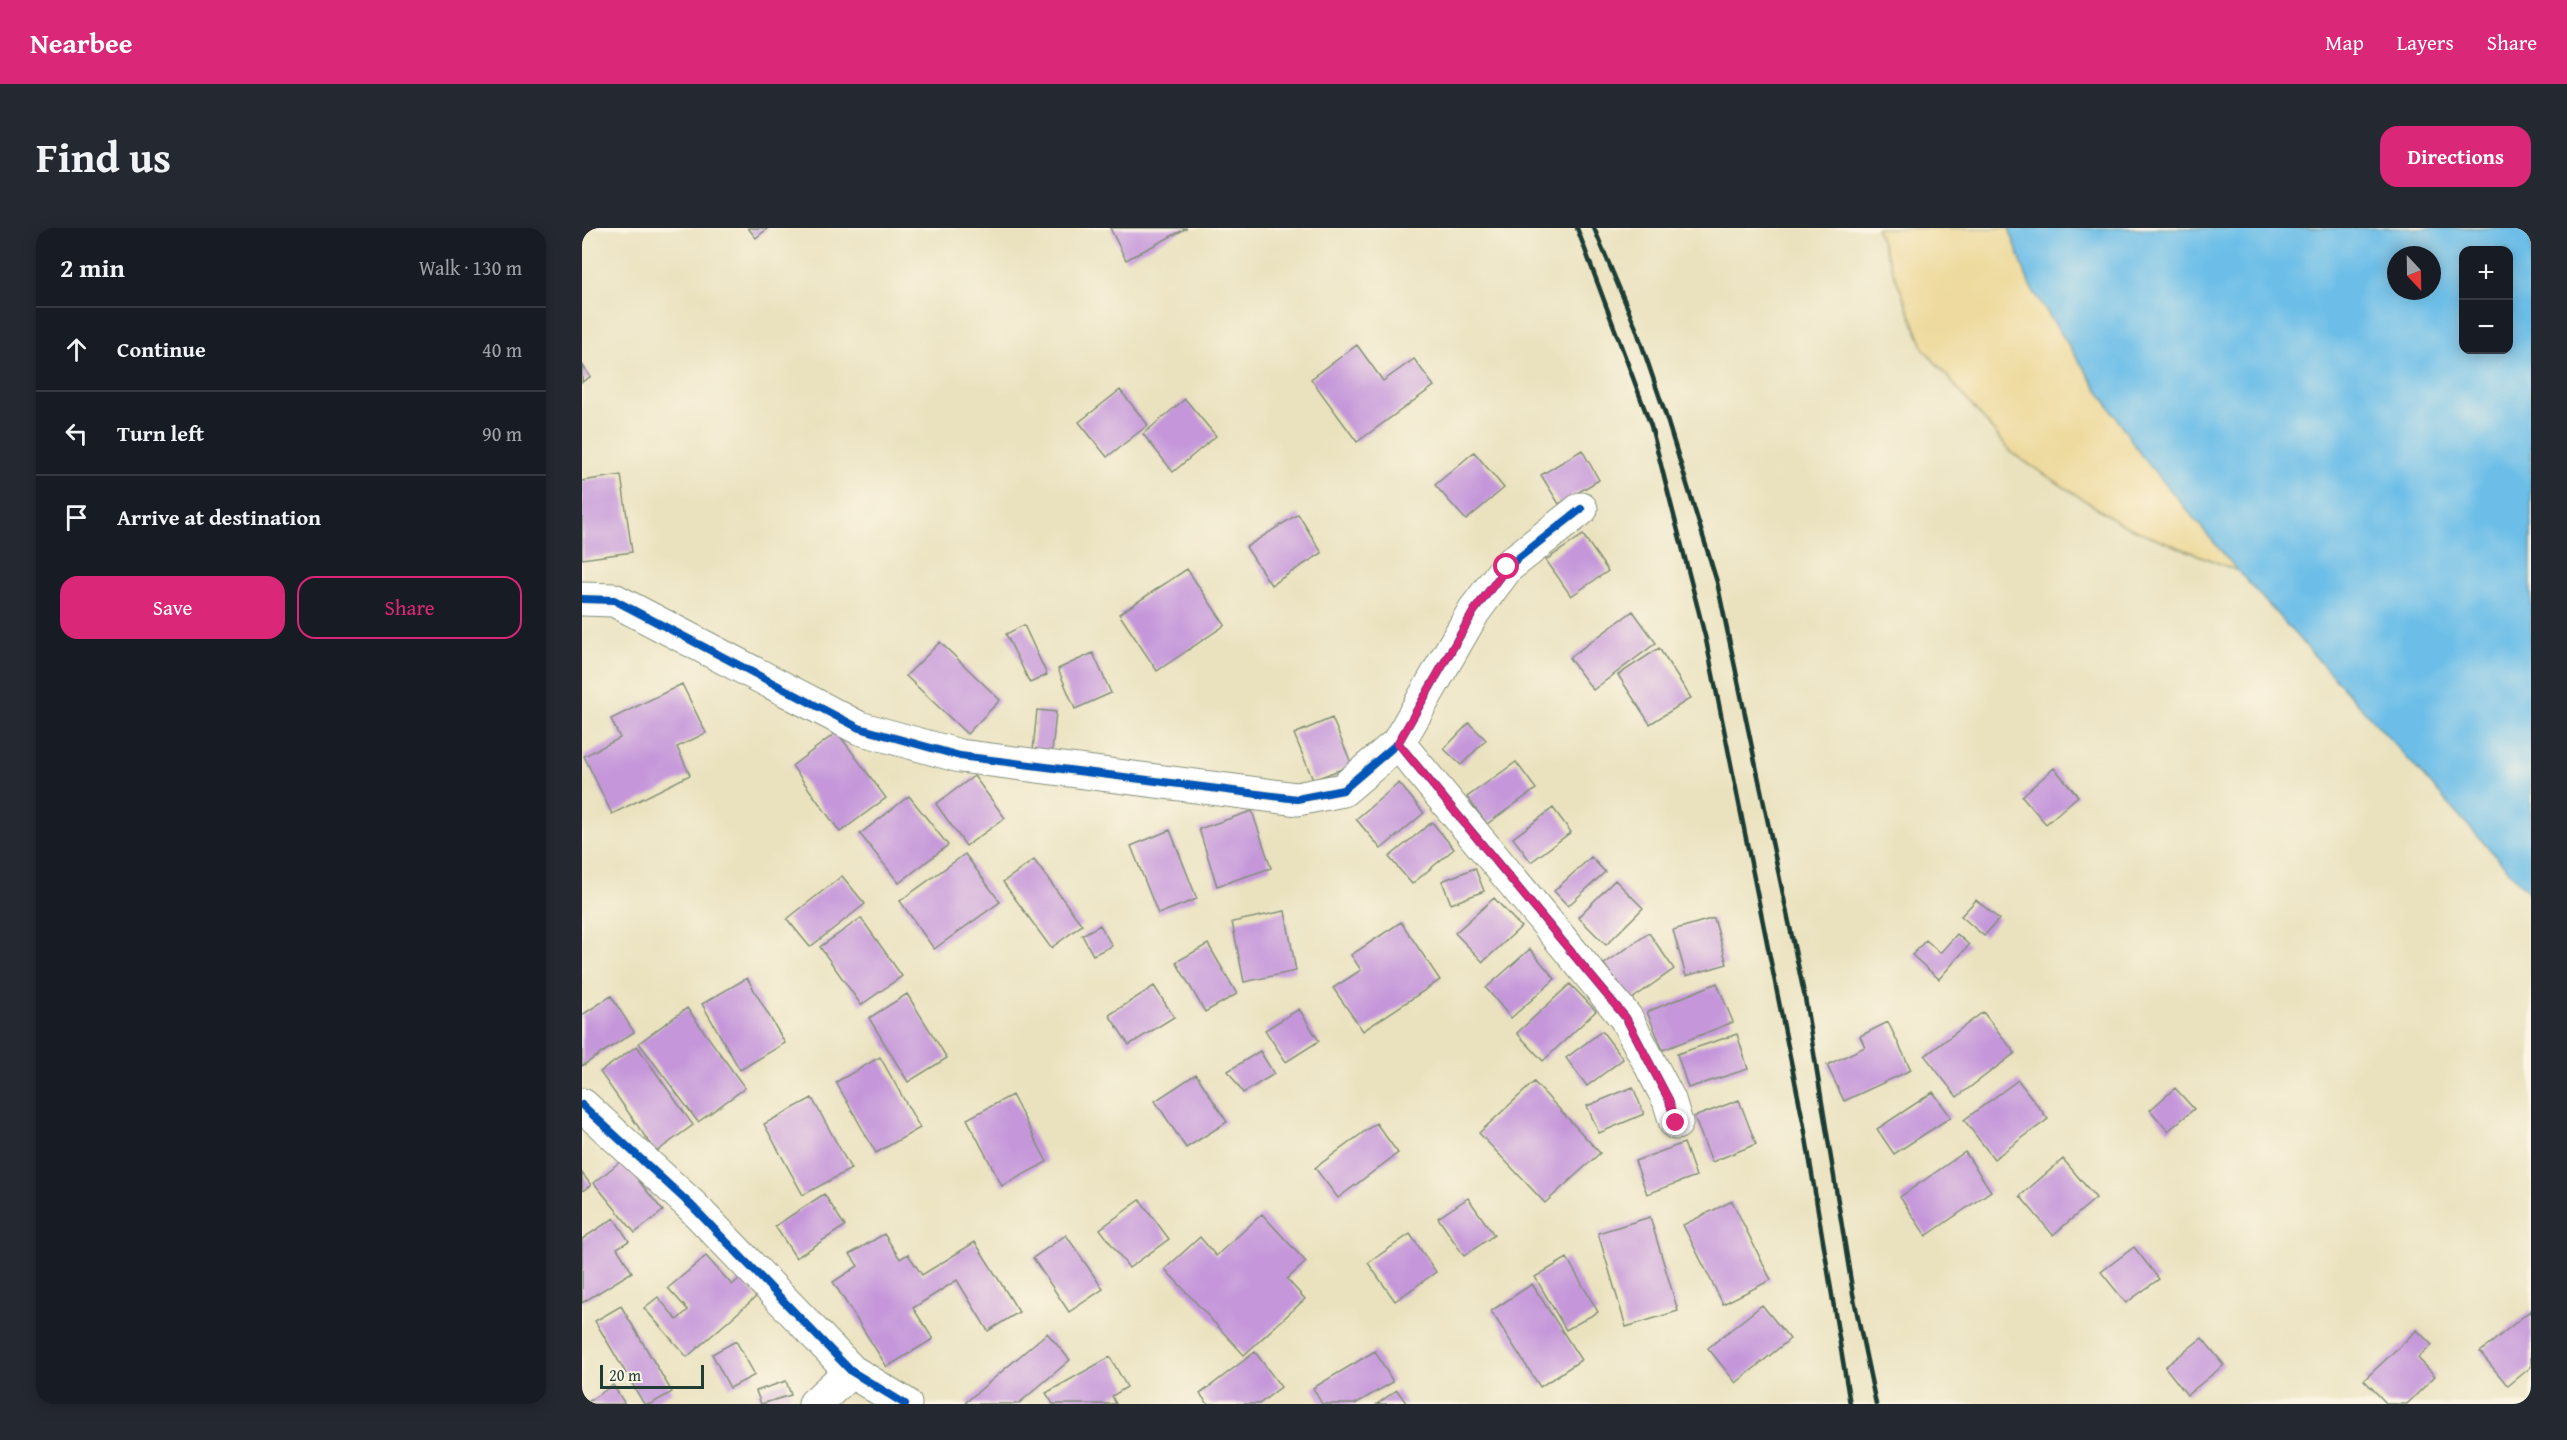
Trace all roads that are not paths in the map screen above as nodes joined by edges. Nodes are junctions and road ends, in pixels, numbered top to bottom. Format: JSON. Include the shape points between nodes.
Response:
{"nodes":[{"id":1,"x":1581,"y":509,"type":"dead end"},
{"id":2,"x":582,"y":599,"type":"edge"},
{"id":3,"x":1398,"y":743,"type":"junction"},
{"id":4,"x":582,"y":1105,"type":"edge"},
{"id":5,"x":1676,"y":1123,"type":"dead end"},
{"id":6,"x":851,"y":1371,"type":"junction"},
{"id":7,"x":816,"y":1404,"type":"edge"},
{"id":8,"x":905,"y":1404,"type":"edge"}],
"edges":[{"from":1,"to":3,"type":"street","via":[[1507,567],[1474,611]]},
{"from":2,"to":3,"type":"street","via":[[614,600],[859,728],[960,756],[1297,799],[1343,790]]},
{"from":3,"to":5,"type":"street","via":[[1626,1018],[1669,1100]]},
{"from":4,"to":6,"type":"street","via":[[692,1206]]},
{"from":6,"to":7,"type":"street"},
{"from":6,"to":8,"type":"street"}]}
